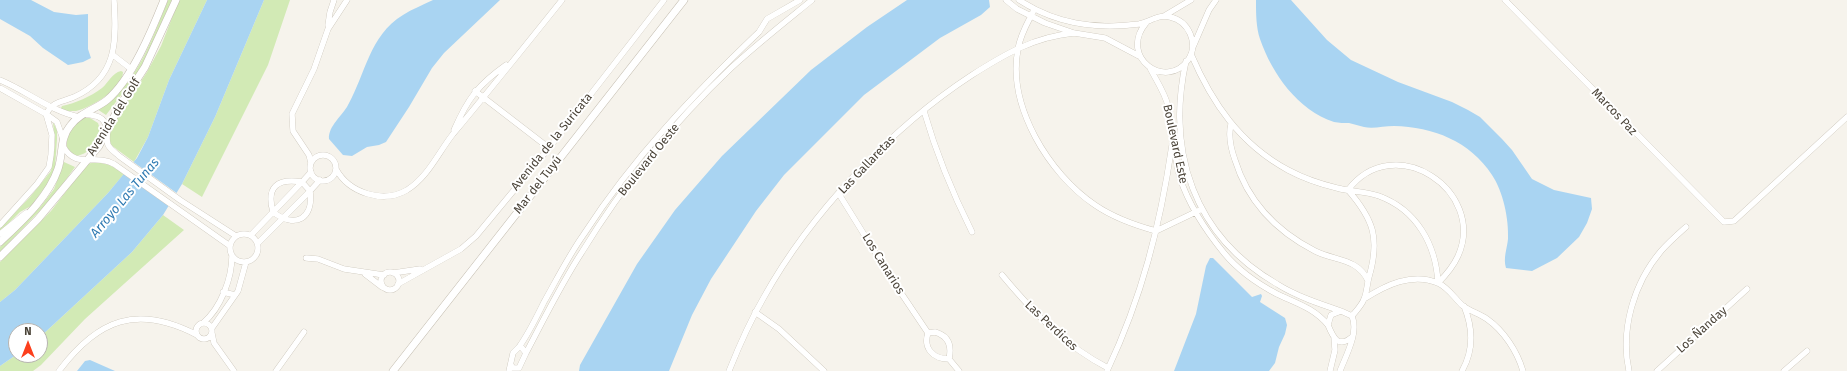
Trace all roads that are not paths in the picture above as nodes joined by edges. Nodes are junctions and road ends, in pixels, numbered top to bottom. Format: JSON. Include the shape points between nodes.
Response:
{"nodes":[{"id":1,"x":114,"y":0,"type":"edge"},
{"id":2,"x":164,"y":0,"type":"edge"},
{"id":3,"x":176,"y":0,"type":"edge"},
{"id":4,"x":334,"y":0,"type":"edge"},
{"id":5,"x":347,"y":0,"type":"edge"},
{"id":6,"x":562,"y":0,"type":"edge"},
{"id":7,"x":664,"y":0,"type":"edge"},
{"id":8,"x":684,"y":0,"type":"edge"},
{"id":9,"x":800,"y":0,"type":"edge"},
{"id":10,"x":812,"y":0,"type":"edge"},
{"id":11,"x":1006,"y":0,"type":"edge"},
{"id":12,"x":1019,"y":0,"type":"edge"},
{"id":13,"x":1191,"y":0,"type":"edge"},
{"id":14,"x":1216,"y":0,"type":"edge"},
{"id":15,"x":1506,"y":0,"type":"edge"},
{"id":16,"x":1034,"y":10,"type":"junction"},
{"id":17,"x":776,"y":14,"type":"junction"},
{"id":18,"x":1031,"y":16,"type":"junction"},
{"id":19,"x":1163,"y":16,"type":"junction"},
{"id":20,"x":1146,"y":23,"type":"junction"},
{"id":21,"x":781,"y":24,"type":"junction"},
{"id":22,"x":764,"y":25,"type":"junction"},
{"id":23,"x":328,"y":28,"type":"junction"},
{"id":24,"x":773,"y":31,"type":"junction"},
{"id":25,"x":1074,"y":33,"type":"junction"},
{"id":26,"x":1192,"y":47,"type":"junction"},
{"id":27,"x":1018,"y":48,"type":"junction"},
{"id":28,"x":1191,"y":54,"type":"junction"},
{"id":29,"x":113,"y":55,"type":"junction"},
{"id":30,"x":1139,"y":56,"type":"junction"},
{"id":31,"x":512,"y":61,"type":"junction"},
{"id":32,"x":1186,"y":62,"type":"junction"},
{"id":33,"x":726,"y":63,"type":"junction"},
{"id":34,"x":731,"y":68,"type":"junction"},
{"id":35,"x":1150,"y":68,"type":"junction"},
{"id":36,"x":131,"y":69,"type":"junction"},
{"id":37,"x":0,"y":80,"type":"edge"},
{"id":38,"x":0,"y":88,"type":"edge"},
{"id":39,"x":475,"y":91,"type":"junction"},
{"id":40,"x":484,"y":98,"type":"junction"},
{"id":41,"x":50,"y":107,"type":"junction"},
{"id":42,"x":924,"y":111,"type":"junction"},
{"id":43,"x":46,"y":114,"type":"junction"},
{"id":44,"x":81,"y":116,"type":"junction"},
{"id":45,"x":1847,"y":117,"type":"edge"},
{"id":46,"x":1231,"y":124,"type":"junction"},
{"id":47,"x":107,"y":130,"type":"junction"},
{"id":48,"x":452,"y":136,"type":"junction"},
{"id":49,"x":657,"y":137,"type":"junction"},
{"id":50,"x":1172,"y":140,"type":"junction"},
{"id":51,"x":63,"y":142,"type":"junction"},
{"id":52,"x":662,"y":142,"type":"junction"},
{"id":53,"x":304,"y":146,"type":"junction"},
{"id":54,"x":548,"y":148,"type":"junction"},
{"id":55,"x":319,"y":156,"type":"junction"},
{"id":56,"x":88,"y":160,"type":"junction"},
{"id":57,"x":311,"y":163,"type":"junction"},
{"id":58,"x":336,"y":170,"type":"junction"},
{"id":59,"x":311,"y":172,"type":"junction"},
{"id":60,"x":328,"y":179,"type":"junction"},
{"id":61,"x":320,"y":180,"type":"junction"},
{"id":62,"x":343,"y":180,"type":"junction"},
{"id":63,"x":302,"y":182,"type":"junction"},
{"id":64,"x":1348,"y":190,"type":"junction"},
{"id":65,"x":310,"y":191,"type":"junction"},
{"id":66,"x":839,"y":194,"type":"junction"},
{"id":67,"x":1202,"y":209,"type":"junction"},
{"id":68,"x":32,"y":210,"type":"junction"},
{"id":69,"x":273,"y":212,"type":"junction"},
{"id":70,"x":1196,"y":213,"type":"junction"},
{"id":71,"x":597,"y":214,"type":"junction"},
{"id":72,"x":281,"y":219,"type":"junction"},
{"id":73,"x":603,"y":219,"type":"junction"},
{"id":74,"x":0,"y":225,"type":"edge"},
{"id":75,"x":1686,"y":227,"type":"dead end"},
{"id":76,"x":1156,"y":231,"type":"junction"},
{"id":77,"x":972,"y":232,"type":"dead end"},
{"id":78,"x":0,"y":234,"type":"edge"},
{"id":79,"x":251,"y":235,"type":"junction"},
{"id":80,"x":236,"y":236,"type":"junction"},
{"id":81,"x":0,"y":242,"type":"edge"},
{"id":82,"x":258,"y":243,"type":"junction"},
{"id":83,"x":230,"y":246,"type":"junction"},
{"id":84,"x":232,"y":255,"type":"junction"},
{"id":85,"x":0,"y":257,"type":"edge"},
{"id":86,"x":306,"y":258,"type":"dead end"},
{"id":87,"x":246,"y":262,"type":"junction"},
{"id":88,"x":426,"y":268,"type":"junction"},
{"id":89,"x":363,"y":273,"type":"junction"},
{"id":90,"x":393,"y":273,"type":"junction"},
{"id":91,"x":384,"y":275,"type":"junction"},
{"id":92,"x":1002,"y":275,"type":"dead end"},
{"id":93,"x":1368,"y":281,"type":"junction"},
{"id":94,"x":398,"y":284,"type":"junction"},
{"id":95,"x":1438,"y":284,"type":"junction"},
{"id":96,"x":383,"y":287,"type":"junction"},
{"id":97,"x":1747,"y":289,"type":"dead end"},
{"id":98,"x":223,"y":292,"type":"junction"},
{"id":99,"x":235,"y":295,"type":"junction"},
{"id":100,"x":1364,"y":299,"type":"junction"},
{"id":101,"x":545,"y":301,"type":"junction"},
{"id":102,"x":551,"y":306,"type":"junction"},
{"id":103,"x":1464,"y":306,"type":"junction"},
{"id":104,"x":1341,"y":311,"type":"junction"},
{"id":105,"x":756,"y":312,"type":"junction"},
{"id":106,"x":1352,"y":316,"type":"junction"},
{"id":107,"x":202,"y":324,"type":"junction"},
{"id":108,"x":1328,"y":325,"type":"junction"},
{"id":109,"x":180,"y":326,"type":"junction"},
{"id":110,"x":212,"y":331,"type":"junction"},
{"id":111,"x":304,"y":332,"type":"dead end"},
{"id":112,"x":928,"y":333,"type":"junction"},
{"id":113,"x":197,"y":335,"type":"junction"},
{"id":114,"x":1334,"y":337,"type":"junction"},
{"id":115,"x":1352,"y":337,"type":"junction"},
{"id":116,"x":204,"y":339,"type":"junction"},
{"id":117,"x":519,"y":347,"type":"junction"},
{"id":118,"x":217,"y":348,"type":"junction"},
{"id":119,"x":1807,"y":351,"type":"dead end"},
{"id":120,"x":526,"y":353,"type":"junction"},
{"id":121,"x":949,"y":359,"type":"junction"},
{"id":122,"x":510,"y":368,"type":"edge"},
{"id":123,"x":518,"y":370,"type":"edge"},
{"id":124,"x":1107,"y":370,"type":"edge"},
{"id":125,"x":59,"y":371,"type":"edge"},
{"id":126,"x":234,"y":371,"type":"edge"},
{"id":127,"x":276,"y":371,"type":"edge"},
{"id":128,"x":393,"y":371,"type":"edge"},
{"id":129,"x":729,"y":371,"type":"edge"},
{"id":130,"x":824,"y":371,"type":"edge"},
{"id":131,"x":959,"y":371,"type":"edge"},
{"id":132,"x":1330,"y":371,"type":"edge"},
{"id":133,"x":1340,"y":371,"type":"edge"},
{"id":134,"x":1462,"y":371,"type":"edge"},
{"id":135,"x":1523,"y":371,"type":"edge"},
{"id":136,"x":1629,"y":371,"type":"edge"},
{"id":137,"x":1657,"y":371,"type":"edge"},
{"id":138,"x":1784,"y":371,"type":"edge"}],
"edges":[{"from":1,"to":29,"type":"street"},
{"from":2,"to":36,"type":"street","name":"Avenida del Golf","via":[[150,34]]},
{"from":3,"to":47,"type":"street","name":"Avenida del Golf","via":[[145,67]]},
{"from":4,"to":23,"type":"street"},
{"from":5,"to":23,"type":"street"},
{"from":6,"to":31,"type":"street"},
{"from":7,"to":54,"type":"street","name":"Avenida de la Suricata"},
{"from":8,"to":128,"type":"street","name":"Mar del Tuyú"},
{"from":9,"to":17,"type":"street","name":"Boulevard Oeste"},
{"from":10,"to":21,"type":"street","name":"Boulevard Oeste"},
{"from":11,"to":18,"type":"street"},
{"from":12,"to":16,"type":"street"},
{"from":13,"to":19,"type":"street"},
{"from":14,"to":26,"type":"street"},
{"from":15,"to":45,"type":"street","name":"Marcos Paz","via":[[1724,222],[1734,221]]},
{"from":16,"to":18,"type":"street"},
{"from":16,"to":20,"type":"street","via":[[1060,20],[1091,26]]},
{"from":17,"to":21,"type":"street","via":[[782,19]]},
{"from":17,"to":22,"type":"street","name":"Boulevard Oeste","via":[[767,19]]},
{"from":18,"to":25,"type":"street"},
{"from":18,"to":27,"type":"street"},
{"from":19,"to":20,"type":"street"},
{"from":19,"to":26,"type":"street","via":[[1179,20],[1185,25],[1191,35]]},
{"from":20,"to":30,"type":"street","via":[[1137,38]]},
{"from":21,"to":24,"type":"street","name":"Boulevard Oeste"},
{"from":22,"to":24,"type":"street","via":[[767,30]]},
{"from":22,"to":33,"type":"street","name":"Boulevard Oeste"},
{"from":23,"to":53,"type":"street","via":[[314,69],[292,114],[293,131]]},
{"from":24,"to":34,"type":"street","name":"Boulevard Oeste"},
{"from":25,"to":27,"type":"street","name":"Las Gallaretas","via":[[1040,38]]},
{"from":25,"to":30,"type":"street","via":[[1105,38]]},
{"from":26,"to":28,"type":"street"},
{"from":27,"to":42,"type":"street","name":"Las Gallaretas","via":[[963,81]]},
{"from":27,"to":76,"type":"street","via":[[1018,86],[1022,104],[1032,130],[1049,161],[1094,205],[1130,224]]},
{"from":28,"to":32,"type":"street"},
{"from":28,"to":46,"type":"street","via":[[1210,94]]},
{"from":29,"to":36,"type":"street"},
{"from":29,"to":41,"type":"street","via":[[104,73],[90,87]]},
{"from":30,"to":35,"type":"street"},
{"from":31,"to":39,"type":"street","via":[[486,79]]},
{"from":31,"to":40,"type":"street"},
{"from":32,"to":35,"type":"street","via":[[1165,72]]},
{"from":32,"to":67,"type":"street","name":"Boulevard Este","via":[[1180,97],[1180,139],[1189,178]]},
{"from":33,"to":34,"type":"street"},
{"from":33,"to":49,"type":"street","name":"Boulevard Oeste"},
{"from":34,"to":52,"type":"street","name":"Boulevard Oeste"},
{"from":35,"to":50,"type":"street","name":"Boulevard Este","via":[[1168,105]]},
{"from":36,"to":44,"type":"street","name":"Avenida del Golf","via":[[107,100]]},
{"from":37,"to":41,"type":"street"},
{"from":38,"to":43,"type":"street"},
{"from":39,"to":40,"type":"street"},
{"from":39,"to":48,"type":"street","via":[[462,111]]},
{"from":40,"to":48,"type":"street"},
{"from":40,"to":54,"type":"street"},
{"from":41,"to":43,"type":"street"},
{"from":41,"to":44,"type":"street","via":[[60,113]]},
{"from":42,"to":66,"type":"street","name":"Las Gallaretas","via":[[883,147]]},
{"from":42,"to":77,"type":"street","via":[[940,164]]},
{"from":43,"to":51,"type":"street","via":[[57,122]]},
{"from":43,"to":74,"type":"street","via":[[52,135],[49,167]]},
{"from":44,"to":47,"type":"street","via":[[100,117]]},
{"from":44,"to":51,"type":"street","name":"Avenida del Golf","via":[[70,126]]},
{"from":46,"to":64,"type":"street","via":[[1258,151],[1289,171],[1322,184]]},
{"from":46,"to":93,"type":"street","via":[[1230,137],[1237,168],[1254,201],[1264,213],[1289,236],[1310,248],[1351,262]]},
{"from":47,"to":56,"type":"street","name":"Avenida del Golf"},
{"from":47,"to":80,"type":"street","via":[[110,148],[124,160]]},
{"from":48,"to":62,"type":"street","via":[[421,178],[406,190],[385,196],[372,195],[359,191]]},
{"from":49,"to":52,"type":"street"},
{"from":49,"to":71,"type":"street","name":"Boulevard Oeste"},
{"from":50,"to":70,"type":"street","name":"Boulevard Este","via":[[1180,178]]},
{"from":50,"to":76,"type":"street"},
{"from":51,"to":56,"type":"street","via":[[72,158]]},
{"from":51,"to":68,"type":"street","name":"Avenida del Golf","via":[[61,161],[54,178]]},
{"from":52,"to":73,"type":"street","name":"Boulevard Oeste"},
{"from":53,"to":55,"type":"street"},
{"from":53,"to":57,"type":"street"},
{"from":54,"to":88,"type":"street","name":"Avenida de la Suricata","via":[[468,244]]},
{"from":55,"to":57,"type":"street"},
{"from":55,"to":58,"type":"street","via":[[331,158]]},
{"from":56,"to":83,"type":"street","via":[[108,160]]},
{"from":56,"to":85,"type":"street","name":"Avenida del Golf","via":[[38,219]]},
{"from":57,"to":59,"type":"street"},
{"from":58,"to":60,"type":"street"},
{"from":58,"to":62,"type":"street"},
{"from":59,"to":61,"type":"street"},
{"from":59,"to":63,"type":"street"},
{"from":60,"to":61,"type":"street"},
{"from":60,"to":62,"type":"street"},
{"from":61,"to":65,"type":"street"},
{"from":63,"to":65,"type":"street"},
{"from":63,"to":69,"type":"street"},
{"from":63,"to":69,"type":"street","via":[[287,180],[274,188],[270,196]]},
{"from":64,"to":93,"type":"street","via":[[1365,210],[1375,237],[1374,257]]},
{"from":64,"to":95,"type":"street","via":[[1383,198],[1410,216],[1433,250]]},
{"from":64,"to":95,"type":"street","via":[[1361,175],[1391,165],[1416,168],[1436,178],[1443,185],[1459,210],[1463,234],[1458,255]]},
{"from":65,"to":72,"type":"street"},
{"from":65,"to":72,"type":"street","via":[[311,204],[304,217],[296,221]]},
{"from":66,"to":105,"type":"street","name":"Las Gallaretas","via":[[801,240]]},
{"from":66,"to":112,"type":"street","name":"Los Canarios"},
{"from":67,"to":70,"type":"street"},
{"from":67,"to":104,"type":"street","name":"Boulevard Este","via":[[1226,242],[1264,276],[1292,292]]},
{"from":68,"to":78,"type":"street"},
{"from":68,"to":81,"type":"street","name":"Avenida del Golf"},
{"from":69,"to":72,"type":"street"},
{"from":69,"to":79,"type":"street"},
{"from":70,"to":76,"type":"street"},
{"from":70,"to":108,"type":"street","name":"Boulevard Este","via":[[1215,242],[1236,266],[1263,286],[1314,311]]},
{"from":71,"to":73,"type":"street"},
{"from":71,"to":101,"type":"street","name":"Boulevard Oeste"},
{"from":72,"to":82,"type":"street"},
{"from":73,"to":102,"type":"street","name":"Boulevard Oeste"},
{"from":75,"to":136,"type":"street","via":[[1661,251],[1634,299],[1626,338]]},
{"from":76,"to":124,"type":"street","via":[[1146,270]]},
{"from":79,"to":80,"type":"street"},
{"from":79,"to":82,"type":"street"},
{"from":80,"to":83,"type":"street"},
{"from":82,"to":87,"type":"street","via":[[256,256]]},
{"from":83,"to":84,"type":"street"},
{"from":84,"to":87,"type":"street","via":[[239,261]]},
{"from":84,"to":98,"type":"street","via":[[230,272]]},
{"from":86,"to":89,"type":"street","name":"Avenida de la Suricata","via":[[318,259]]},
{"from":87,"to":99,"type":"street"},
{"from":88,"to":90,"type":"street","name":"Avenida de la Suricata"},
{"from":88,"to":94,"type":"street","name":"Avenida de la Suricata"},
{"from":89,"to":91,"type":"street","name":"Avenida de la Suricata"},
{"from":89,"to":96,"type":"street","name":"Avenida de la Suricata"},
{"from":90,"to":91,"type":"street","name":"Avenida de la Suricata"},
{"from":90,"to":94,"type":"street","via":[[397,276]]},
{"from":91,"to":96,"type":"street","via":[[381,282]]},
{"from":92,"to":124,"type":"street","name":"Las Perdices","via":[[1035,312],[1074,348]]},
{"from":93,"to":100,"type":"street"},
{"from":94,"to":96,"type":"street","name":"Avenida de la Suricata","via":[[395,289],[390,290]]},
{"from":95,"to":100,"type":"street","via":[[1415,279],[1400,281],[1379,289]]},
{"from":95,"to":103,"type":"street"},
{"from":97,"to":137,"type":"street","name":"Los Ñanday"},
{"from":98,"to":99,"type":"street"},
{"from":98,"to":107,"type":"street","via":[[217,307]]},
{"from":99,"to":110,"type":"street"},
{"from":100,"to":106,"type":"street"},
{"from":101,"to":102,"type":"street"},
{"from":101,"to":117,"type":"street","name":"Boulevard Oeste","via":[[529,334]]},
{"from":102,"to":120,"type":"street","name":"Boulevard Oeste"},
{"from":103,"to":134,"type":"street","via":[[1471,337],[1470,355]]},
{"from":103,"to":135,"type":"street","via":[[1487,319],[1501,332],[1518,356]]},
{"from":104,"to":106,"type":"street"},
{"from":104,"to":108,"type":"street","via":[[1331,315]]},
{"from":105,"to":129,"type":"street","name":"Las Gallaretas"},
{"from":105,"to":130,"type":"street","via":[[779,329]]},
{"from":106,"to":115,"type":"street","via":[[1355,327]]},
{"from":107,"to":109,"type":"street","via":[[193,327]]},
{"from":107,"to":110,"type":"street","via":[[208,324]]},
{"from":107,"to":113,"type":"street","via":[[197,328]]},
{"from":108,"to":114,"type":"street"},
{"from":109,"to":113,"type":"street"},
{"from":109,"to":125,"type":"street","via":[[158,319],[121,321],[96,332],[76,350]]},
{"from":110,"to":116,"type":"street"},
{"from":110,"to":118,"type":"street"},
{"from":111,"to":127,"type":"street"},
{"from":112,"to":121,"type":"street","name":"Los Canarios","via":[[926,345],[929,351],[938,357]]},
{"from":112,"to":121,"type":"street","via":[[935,332],[946,337],[950,346]]},
{"from":113,"to":116,"type":"street"},
{"from":114,"to":115,"type":"street","via":[[1339,342]]},
{"from":114,"to":132,"type":"street","via":[[1335,350]]},
{"from":115,"to":133,"type":"street"},
{"from":116,"to":118,"type":"street"},
{"from":117,"to":120,"type":"street"},
{"from":117,"to":122,"type":"street","name":"Boulevard Oeste","via":[[510,359]]},
{"from":118,"to":126,"type":"street"},
{"from":119,"to":138,"type":"street"},
{"from":120,"to":123,"type":"street","name":"Boulevard Oeste"},
{"from":121,"to":131,"type":"street","name":"Los Canarios"},
{"from":122,"to":123,"type":"street"}]}
